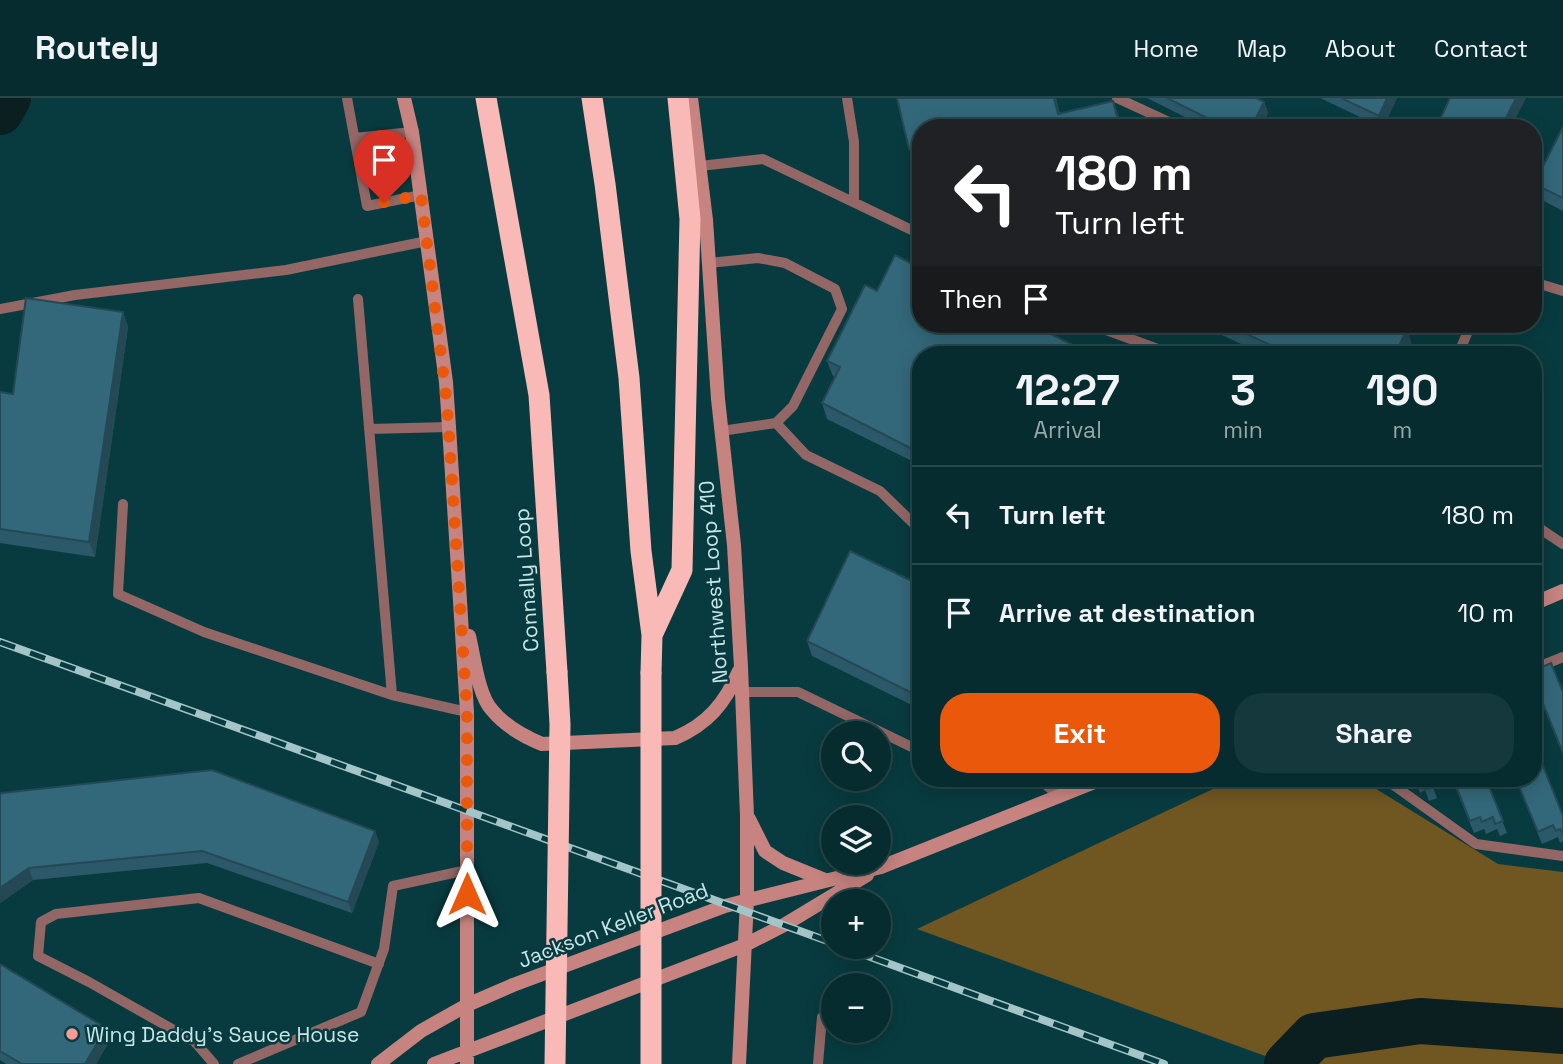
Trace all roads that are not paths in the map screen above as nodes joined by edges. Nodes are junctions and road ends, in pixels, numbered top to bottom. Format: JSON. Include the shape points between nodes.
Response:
{"nodes":[{"id":1,"x":347,"y":98,"type":"edge"},
{"id":2,"x":404,"y":98,"type":"edge"},
{"id":3,"x":486,"y":98,"type":"edge"},
{"id":4,"x":592,"y":98,"type":"edge"},
{"id":5,"x":678,"y":98,"type":"edge"},
{"id":6,"x":691,"y":98,"type":"edge"},
{"id":7,"x":847,"y":98,"type":"edge"},
{"id":8,"x":1117,"y":98,"type":"edge"},
{"id":9,"x":1162,"y":119,"type":"edge"},
{"id":10,"x":412,"y":132,"type":"junction"},
{"id":11,"x":355,"y":138,"type":"junction"},
{"id":12,"x":700,"y":166,"type":"junction"},
{"id":13,"x":421,"y":195,"type":"junction"},
{"id":14,"x":854,"y":202,"type":"junction"},
{"id":15,"x":912,"y":230,"type":"edge"},
{"id":16,"x":427,"y":241,"type":"junction"},
{"id":17,"x":709,"y":262,"type":"junction"},
{"id":18,"x":1542,"y":285,"type":"edge"},
{"id":19,"x":1563,"y":291,"type":"edge"},
{"id":20,"x":358,"y":299,"type":"dead end"},
{"id":21,"x":0,"y":309,"type":"edge"},
{"id":22,"x":1114,"y":333,"type":"edge"},
{"id":23,"x":1150,"y":346,"type":"edge"},
{"id":24,"x":776,"y":424,"type":"junction"},
{"id":25,"x":449,"y":426,"type":"junction"},
{"id":26,"x":369,"y":429,"type":"junction"},
{"id":27,"x":721,"y":431,"type":"junction"},
{"id":28,"x":123,"y":504,"type":"dead end"},
{"id":29,"x":912,"y":522,"type":"edge"},
{"id":30,"x":1542,"y":530,"type":"edge"},
{"id":31,"x":1563,"y":544,"type":"edge"},
{"id":32,"x":1563,"y":591,"type":"edge"},
{"id":33,"x":460,"y":597,"type":"junction"},
{"id":34,"x":1542,"y":600,"type":"edge"},
{"id":35,"x":652,"y":635,"type":"junction"},
{"id":36,"x":1563,"y":657,"type":"edge"},
{"id":37,"x":1542,"y":665,"type":"edge"},
{"id":38,"x":741,"y":667,"type":"junction"},
{"id":39,"x":741,"y":692,"type":"junction"},
{"id":40,"x":392,"y":695,"type":"junction"},
{"id":41,"x":467,"y":712,"type":"junction"},
{"id":42,"x":912,"y":747,"type":"edge"},
{"id":43,"x":1048,"y":787,"type":"edge"},
{"id":44,"x":1082,"y":787,"type":"edge"},
{"id":45,"x":1396,"y":787,"type":"edge"},
{"id":46,"x":1059,"y":796,"type":"junction"},
{"id":47,"x":747,"y":816,"type":"junction"},
{"id":48,"x":1563,"y":856,"type":"edge"},
{"id":49,"x":891,"y":863,"type":"edge"},
{"id":50,"x":467,"y":870,"type":"junction"},
{"id":51,"x":847,"y":875,"type":"edge"},
{"id":52,"x":868,"y":875,"type":"edge"},
{"id":53,"x":826,"y":880,"type":"junction"},
{"id":54,"x":747,"y":900,"type":"junction"},
{"id":55,"x":745,"y":945,"type":"junction"},
{"id":56,"x":379,"y":964,"type":"junction"},
{"id":57,"x":467,"y":1005,"type":"junction"},
{"id":58,"x":821,"y":1029,"type":"edge"},
{"id":59,"x":467,"y":1058,"type":"edge"},
{"id":60,"x":214,"y":1064,"type":"edge"},
{"id":61,"x":238,"y":1064,"type":"edge"},
{"id":62,"x":378,"y":1064,"type":"edge"},
{"id":63,"x":434,"y":1064,"type":"edge"},
{"id":64,"x":555,"y":1064,"type":"edge"},
{"id":65,"x":651,"y":1064,"type":"edge"},
{"id":66,"x":739,"y":1064,"type":"edge"},
{"id":67,"x":818,"y":1064,"type":"edge"}],
"edges":[{"from":1,"to":11,"type":"lane"},
{"from":2,"to":10,"type":"main road"},
{"from":3,"to":64,"type":"highway","name":"Connally Loop","bridge":true,"via":[[539,395],[560,724]]},
{"from":4,"to":35,"type":"highway","via":[[629,378]]},
{"from":5,"to":35,"type":"highway","via":[[690,219],[682,570]]},
{"from":6,"to":12,"type":"main road","name":"Northwest Loop 410"},
{"from":7,"to":14,"type":"lane","via":[[854,142]]},
{"from":8,"to":9,"type":"lane"},
{"from":10,"to":11,"type":"lane"},
{"from":10,"to":13,"type":"main road"},
{"from":11,"to":13,"type":"lane","via":[[367,205]]},
{"from":12,"to":14,"type":"lane","via":[[763,159]]},
{"from":12,"to":17,"type":"main road","name":"Northwest Loop 410"},
{"from":13,"to":16,"type":"main road"},
{"from":14,"to":15,"type":"lane"},
{"from":16,"to":21,"type":"lane","via":[[286,270],[75,295]]},
{"from":16,"to":25,"type":"main road"},
{"from":17,"to":24,"type":"lane","via":[[758,258],[785,262],[835,289],[842,309],[793,406]]},
{"from":17,"to":27,"type":"main road","name":"Northwest Loop 410"},
{"from":18,"to":19,"type":"lane"},
{"from":20,"to":26,"type":"lane"},
{"from":22,"to":23,"type":"lane"},
{"from":24,"to":27,"type":"lane"},
{"from":24,"to":29,"type":"lane","via":[[806,455],[880,491]]},
{"from":25,"to":26,"type":"lane"},
{"from":25,"to":33,"type":"main road"},
{"from":26,"to":40,"type":"lane"},
{"from":27,"to":38,"type":"main road","name":"Northwest Loop 410"},
{"from":28,"to":40,"type":"lane","via":[[118,594],[204,632]]},
{"from":30,"to":31,"type":"lane"},
{"from":32,"to":34,"type":"main road"},
{"from":33,"to":38,"type":"main road","via":[[482,691],[491,709],[542,744],[676,738],[712,717]]},
{"from":33,"to":41,"type":"main road"},
{"from":35,"to":65,"type":"highway","bridge":true},
{"from":36,"to":37,"type":"lane"},
{"from":38,"to":39,"type":"main road","name":"Northwest Loop 410"},
{"from":39,"to":42,"type":"lane","via":[[798,692]]},
{"from":39,"to":47,"type":"main road","name":"Northwest Loop 410"},
{"from":40,"to":41,"type":"lane"},
{"from":41,"to":50,"type":"main road"},
{"from":43,"to":46,"type":"lane"},
{"from":44,"to":46,"type":"main road","name":"Jackson Keller Road"},
{"from":45,"to":48,"type":"lane","via":[[1476,844]]},
{"from":46,"to":49,"type":"main road","name":"Jackson Keller Road"},
{"from":47,"to":53,"type":"main road","via":[[765,851]]},
{"from":47,"to":54,"type":"main road","name":"Northwest Loop 410"},
{"from":50,"to":56,"type":"lane","via":[[393,886]]},
{"from":50,"to":57,"type":"main road"},
{"from":51,"to":53,"type":"main road","name":"Jackson Keller Road"},
{"from":52,"to":55,"type":"main road","name":"Jackson Keller Road"},
{"from":53,"to":54,"type":"main road","name":"Jackson Keller Road"},
{"from":54,"to":55,"type":"main road","name":"Northwest Loop 410"},
{"from":54,"to":57,"type":"main road","name":"Jackson Keller Road"},
{"from":55,"to":59,"type":"main road","name":"Jackson Keller Road"},
{"from":55,"to":66,"type":"main road","name":"Northwest Loop 410"},
{"from":56,"to":60,"type":"lane","via":[[199,898],[56,914],[41,922],[37,956],[195,1042]]},
{"from":56,"to":61,"type":"lane","via":[[361,1012]]},
{"from":57,"to":59,"type":"main road"},
{"from":57,"to":62,"type":"main road","name":"Jackson Keller Road","via":[[421,1031]]},
{"from":58,"to":67,"type":"lane"},
{"from":59,"to":63,"type":"main road","name":"Jackson Keller Road"}]}
